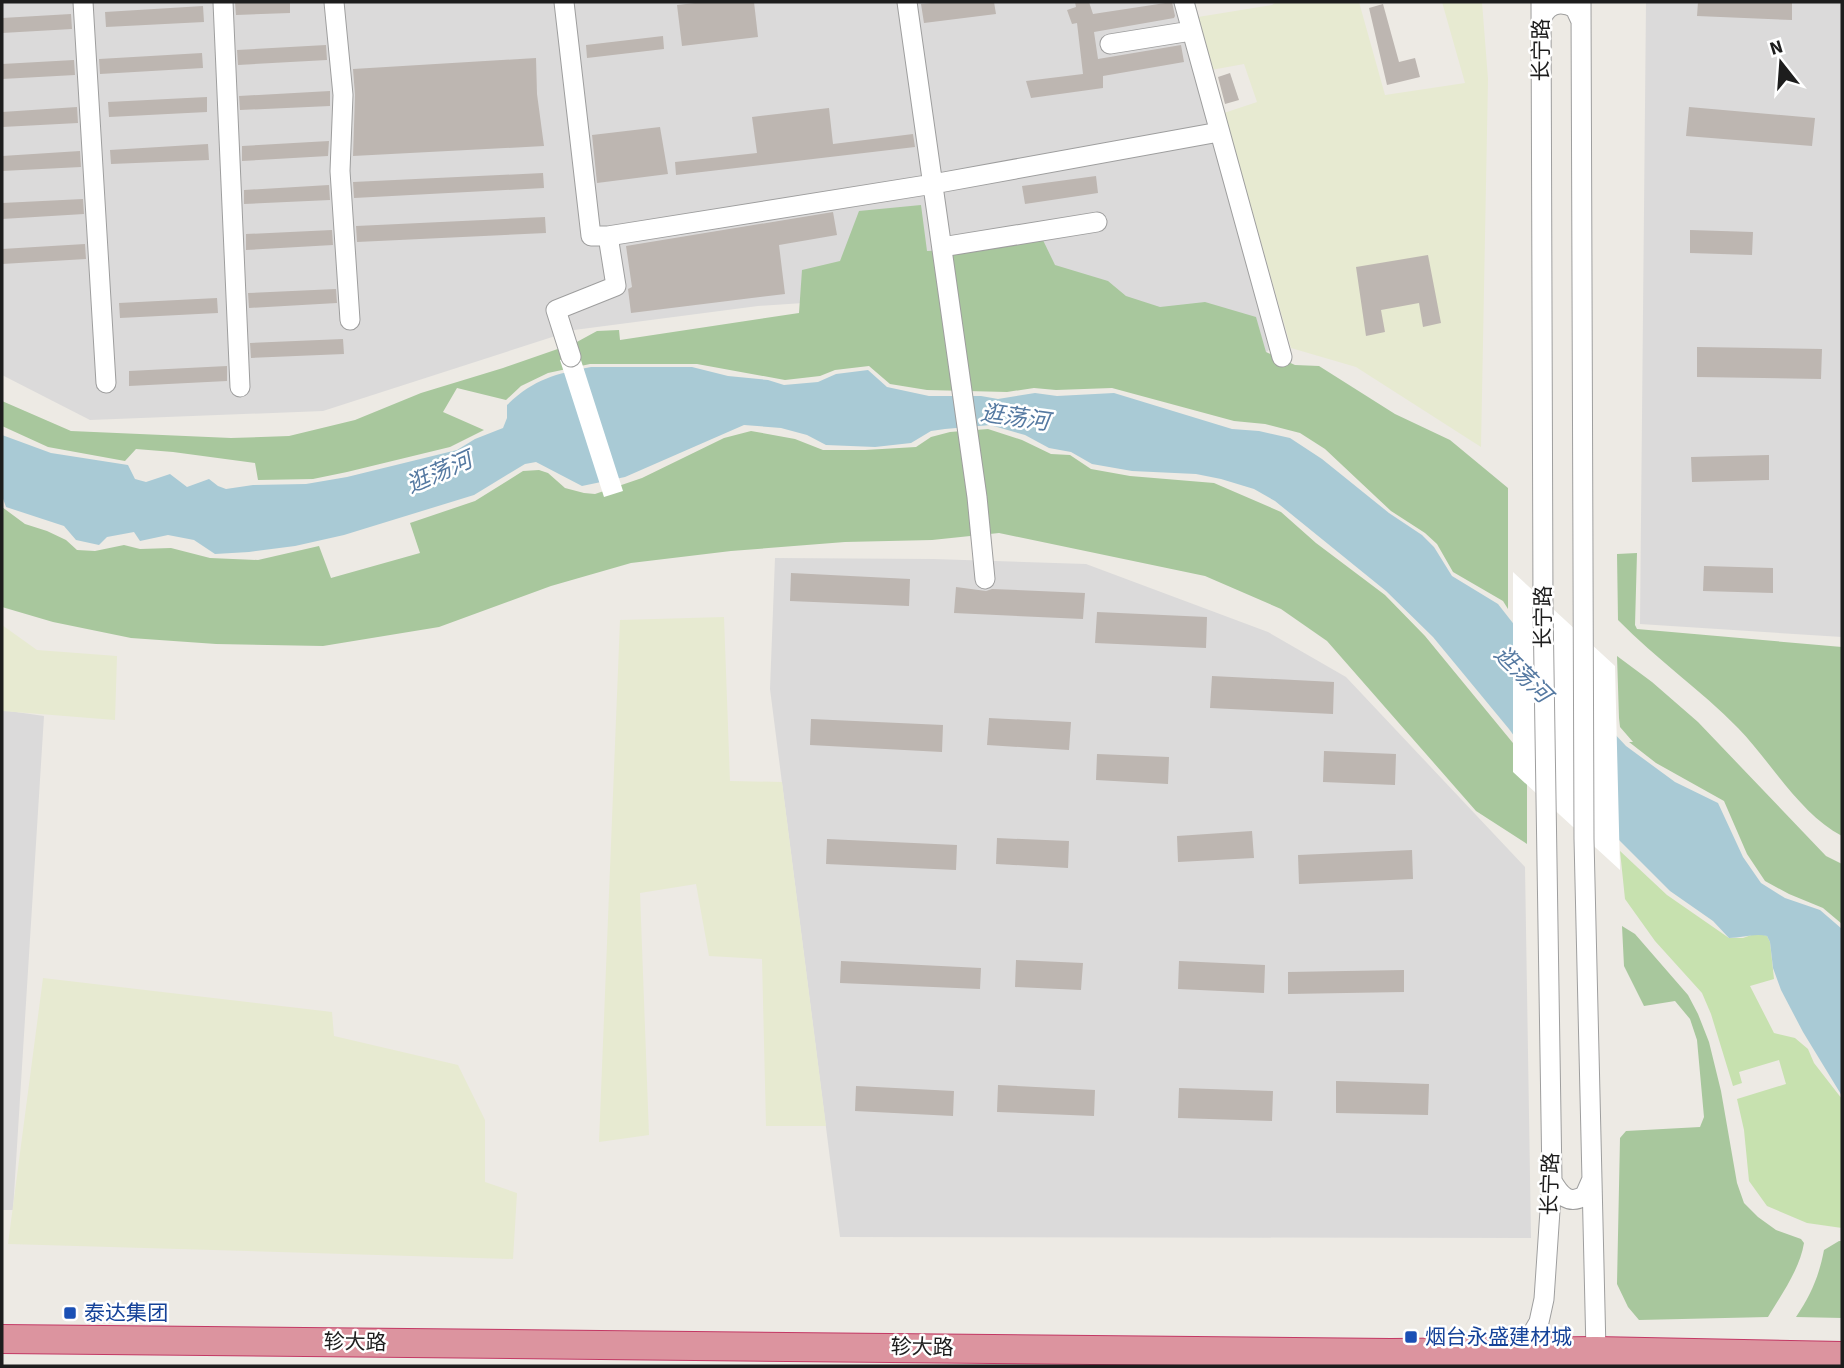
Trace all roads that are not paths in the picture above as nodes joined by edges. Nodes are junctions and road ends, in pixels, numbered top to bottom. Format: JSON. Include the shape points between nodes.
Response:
{"nodes":[{"id":1,"x":83,"y":2,"type":"edge"},
{"id":2,"x":223,"y":2,"type":"edge"},
{"id":3,"x":334,"y":2,"type":"edge"},
{"id":4,"x":564,"y":2,"type":"edge"},
{"id":5,"x":907,"y":2,"type":"edge"},
{"id":6,"x":1184,"y":2,"type":"edge"},
{"id":7,"x":1541,"y":2,"type":"edge"},
{"id":8,"x":1581,"y":11,"type":"edge"},
{"id":9,"x":1541,"y":23,"type":"junction"},
{"id":10,"x":1191,"y":32,"type":"junction"},
{"id":11,"x":1110,"y":44,"type":"dead end"},
{"id":12,"x":1219,"y":132,"type":"junction"},
{"id":13,"x":933,"y":184,"type":"junction"},
{"id":14,"x":1097,"y":222,"type":"dead end"},
{"id":15,"x":608,"y":236,"type":"junction"},
{"id":16,"x":942,"y":247,"type":"junction"},
{"id":17,"x":350,"y":320,"type":"dead end"},
{"id":18,"x":571,"y":357,"type":"dead end"},
{"id":19,"x":1282,"y":357,"type":"dead end"},
{"id":20,"x":106,"y":383,"type":"dead end"},
{"id":21,"x":240,"y":387,"type":"dead end"},
{"id":22,"x":985,"y":579,"type":"dead end"},
{"id":23,"x":1592,"y":1179,"type":"junction"},
{"id":24,"x":1552,"y":1181,"type":"junction"},
{"id":25,"x":2,"y":1339,"type":"edge"},
{"id":26,"x":1596,"y":1351,"type":"junction"},
{"id":27,"x":1521,"y":1353,"type":"junction"},
{"id":28,"x":1842,"y":1356,"type":"edge"}],
"edges":[{"from":1,"to":20,"type":"street"},
{"from":2,"to":21,"type":"street"},
{"from":3,"to":17,"type":"street","via":[[343,94],[340,171]]},
{"from":4,"to":15,"type":"street","via":[[591,236]]},
{"from":5,"to":13,"type":"street"},
{"from":6,"to":10,"type":"street"},
{"from":7,"to":9,"type":"street","name":"长宁路"},
{"from":8,"to":9,"type":"street","via":[[1562,2],[1550,5]]},
{"from":8,"to":23,"type":"street","name":"长宁路","via":[[1582,642]]},
{"from":9,"to":24,"type":"street","name":"长宁路","via":[[1543,606]]},
{"from":10,"to":11,"type":"street"},
{"from":10,"to":12,"type":"street"},
{"from":12,"to":13,"type":"street"},
{"from":12,"to":19,"type":"street"},
{"from":13,"to":15,"type":"street"},
{"from":13,"to":16,"type":"street"},
{"from":14,"to":16,"type":"street"},
{"from":15,"to":18,"type":"street","via":[[616,286],[556,310]]},
{"from":16,"to":22,"type":"street"},
{"from":23,"to":24,"type":"street","via":[[1585,1195],[1572,1200],[1559,1194]]},
{"from":23,"to":26,"type":"street","name":"长宁路"},
{"from":24,"to":27,"type":"street","name":"长宁路","via":[[1544,1299],[1539,1322]]},
{"from":25,"to":27,"type":"highway","name":"轸大路"},
{"from":26,"to":27,"type":"highway","name":"轸大路"},
{"from":26,"to":28,"type":"highway","name":"轸大路"}]}
